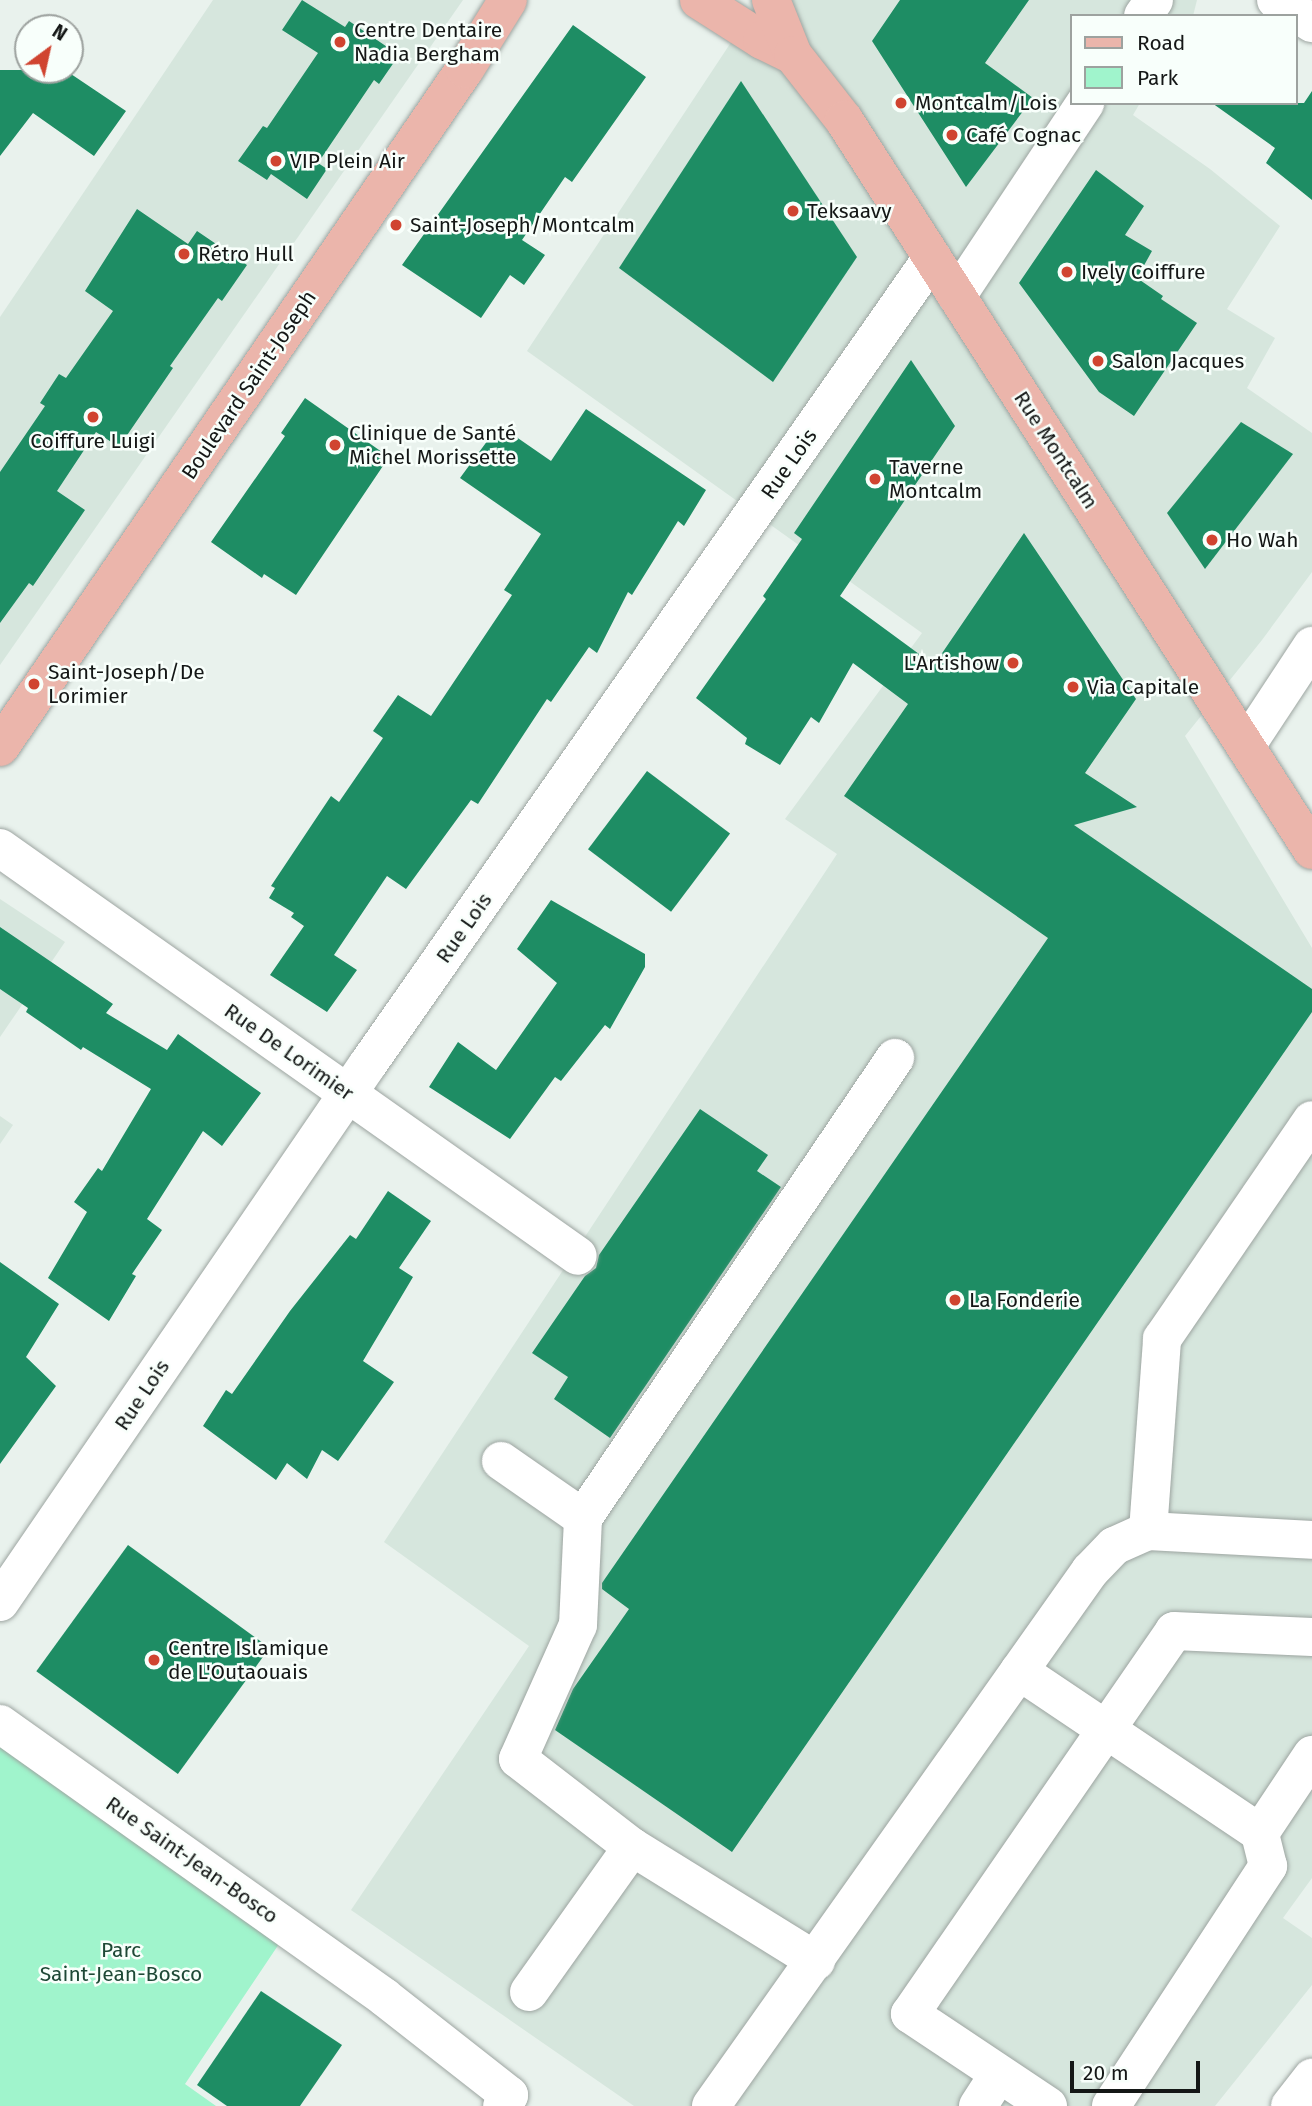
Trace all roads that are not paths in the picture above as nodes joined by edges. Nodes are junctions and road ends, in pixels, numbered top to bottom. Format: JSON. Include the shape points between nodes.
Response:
{"nodes":[{"id":1,"x":540,"y":0,"type":"edge"},
{"id":2,"x":699,"y":0,"type":"edge"},
{"id":3,"x":771,"y":0,"type":"edge"},
{"id":4,"x":1276,"y":0,"type":"edge"},
{"id":5,"x":502,"y":11,"type":"edge"},
{"id":6,"x":1298,"y":14,"type":"edge"},
{"id":7,"x":793,"y":55,"type":"junction"},
{"id":8,"x":1084,"y":105,"type":"edge"},
{"id":9,"x":933,"y":258,"type":"junction"},
{"id":10,"x":957,"y":296,"type":"junction"},
{"id":11,"x":1312,"y":646,"type":"edge"},
{"id":12,"x":1246,"y":746,"type":"junction"},
{"id":13,"x":0,"y":747,"type":"edge"},
{"id":14,"x":0,"y":848,"type":"edge"},
{"id":15,"x":1312,"y":850,"type":"edge"},
{"id":16,"x":895,"y":1059,"type":"dead end"},
{"id":17,"x":349,"y":1094,"type":"junction"},
{"id":18,"x":1312,"y":1120,"type":"edge"},
{"id":19,"x":578,"y":1256,"type":"dead end"},
{"id":20,"x":501,"y":1461,"type":"dead end"},
{"id":21,"x":583,"y":1518,"type":"junction"},
{"id":22,"x":1148,"y":1531,"type":"junction"},
{"id":23,"x":1312,"y":1540,"type":"edge"},
{"id":24,"x":0,"y":1602,"type":"edge"},
{"id":25,"x":1312,"y":1637,"type":"edge"},
{"id":26,"x":1019,"y":1671,"type":"junction"},
{"id":27,"x":0,"y":1724,"type":"edge"},
{"id":28,"x":1105,"y":1728,"type":"junction"},
{"id":29,"x":1312,"y":1755,"type":"edge"},
{"id":30,"x":1260,"y":1833,"type":"junction"},
{"id":31,"x":632,"y":1847,"type":"junction"},
{"id":32,"x":816,"y":1961,"type":"junction"},
{"id":33,"x":529,"y":1992,"type":"dead end"},
{"id":34,"x":999,"y":2074,"type":"junction"},
{"id":35,"x":1312,"y":2078,"type":"edge"},
{"id":36,"x":514,"y":2102,"type":"edge"},
{"id":37,"x":712,"y":2106,"type":"edge"},
{"id":38,"x":978,"y":2106,"type":"edge"},
{"id":39,"x":1048,"y":2106,"type":"edge"},
{"id":40,"x":1111,"y":2106,"type":"edge"},
{"id":41,"x":1290,"y":2106,"type":"edge"}],
"edges":[{"from":1,"to":5,"type":"main road","name":"Boulevard Saint-Joseph"},
{"from":2,"to":7,"type":"main road","name":"Rue Montcalm"},
{"from":3,"to":7,"type":"main road","name":"Rue Montcalm"},
{"from":4,"to":6,"type":"street"},
{"from":5,"to":13,"type":"main road","name":"Boulevard Saint-Joseph"},
{"from":7,"to":9,"type":"main road","name":"Rue Montcalm","via":[[844,120]]},
{"from":8,"to":10,"type":"street"},
{"from":9,"to":10,"type":"main road","name":"Rue Montcalm"},
{"from":9,"to":17,"type":"street","name":"Rue Lois"},
{"from":10,"to":12,"type":"main road","name":"Rue Montcalm"},
{"from":11,"to":12,"type":"street"},
{"from":12,"to":15,"type":"main road","name":"Rue Montcalm"},
{"from":14,"to":17,"type":"street","name":"Rue De Lorimier"},
{"from":16,"to":21,"type":"street"},
{"from":17,"to":19,"type":"street","name":"Rue De Lorimier"},
{"from":17,"to":24,"type":"street","name":"Rue Lois"},
{"from":18,"to":22,"type":"street","via":[[1162,1339]]},
{"from":20,"to":21,"type":"street"},
{"from":21,"to":31,"type":"street","via":[[578,1625],[517,1759]]},
{"from":22,"to":23,"type":"street"},
{"from":22,"to":26,"type":"street","via":[[1114,1546],[1090,1571]]},
{"from":25,"to":28,"type":"street","via":[[1174,1631]]},
{"from":26,"to":28,"type":"street"},
{"from":26,"to":32,"type":"street"},
{"from":27,"to":36,"type":"street","name":"Rue Saint-Jean-Bosco","via":[[384,1997]]},
{"from":28,"to":30,"type":"street"},
{"from":28,"to":34,"type":"street","via":[[910,2014]]},
{"from":29,"to":30,"type":"street"},
{"from":30,"to":40,"type":"street","via":[[1268,1866]]},
{"from":31,"to":32,"type":"street"},
{"from":31,"to":33,"type":"street"},
{"from":32,"to":37,"type":"street"},
{"from":34,"to":38,"type":"street"},
{"from":34,"to":39,"type":"street"},
{"from":35,"to":41,"type":"street"}]}
